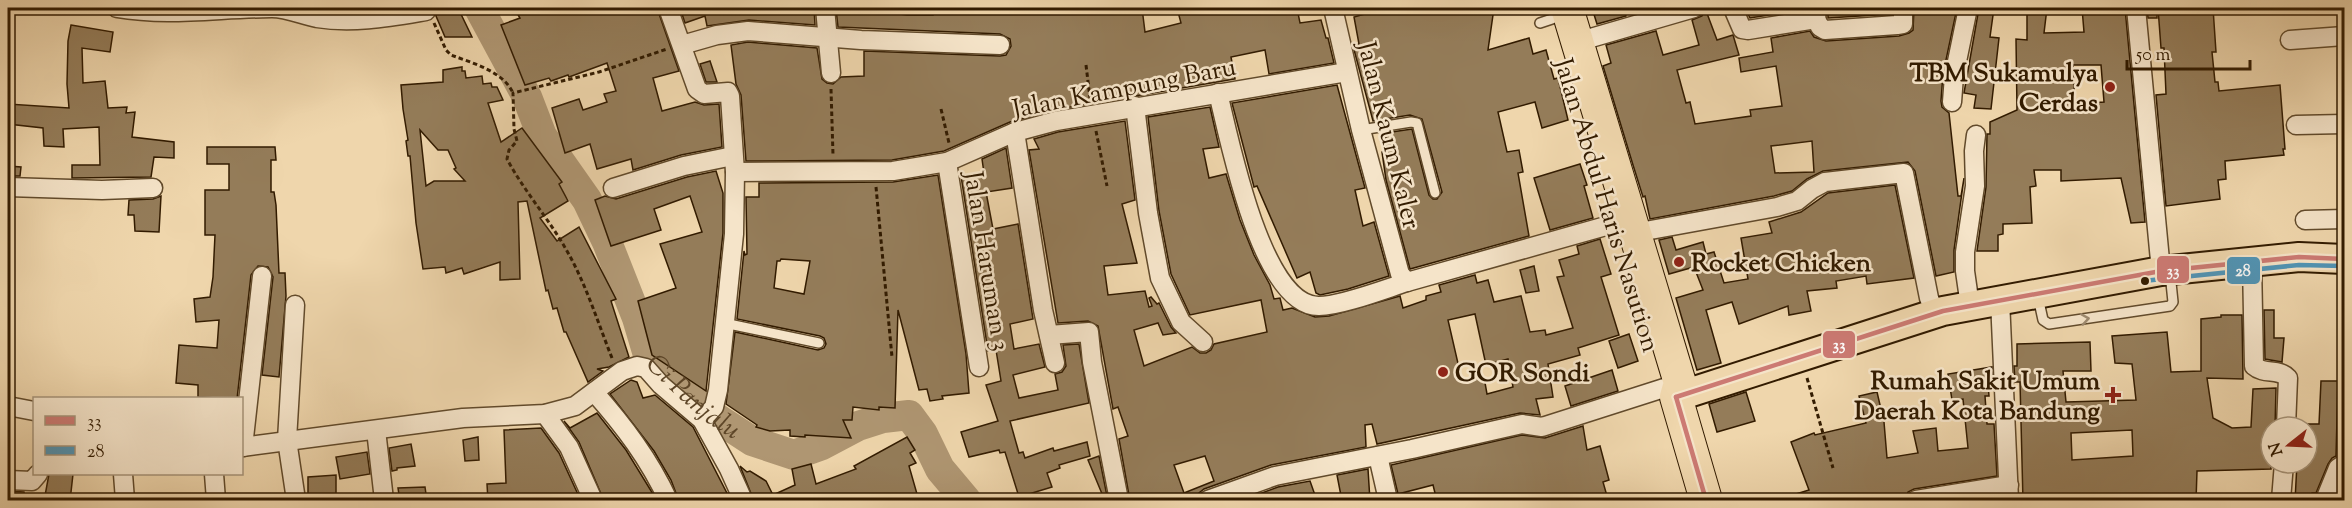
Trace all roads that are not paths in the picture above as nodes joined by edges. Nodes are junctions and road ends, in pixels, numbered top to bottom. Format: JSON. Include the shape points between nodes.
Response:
{"nodes":[{"id":1,"x":117,"y":8,"type":"edge"},
{"id":2,"x":668,"y":8,"type":"edge"},
{"id":3,"x":825,"y":8,"type":"edge"},
{"id":4,"x":1333,"y":8,"type":"edge"},
{"id":5,"x":1694,"y":8,"type":"edge"},
{"id":6,"x":1733,"y":8,"type":"edge"},
{"id":7,"x":1903,"y":8,"type":"edge"},
{"id":8,"x":1968,"y":8,"type":"edge"},
{"id":9,"x":2136,"y":8,"type":"edge"},
{"id":10,"x":426,"y":11,"type":"road end"},
{"id":11,"x":1816,"y":13,"type":"edge"},
{"id":12,"x":1552,"y":14,"type":"edge"},
{"id":13,"x":2344,"y":36,"type":"edge"},
{"id":14,"x":828,"y":37,"type":"junction"},
{"id":15,"x":2290,"y":40,"type":"dead end"},
{"id":16,"x":1577,"y":42,"type":"junction"},
{"id":17,"x":682,"y":45,"type":"junction"},
{"id":18,"x":1000,"y":45,"type":"dead end"},
{"id":19,"x":1347,"y":72,"type":"junction"},
{"id":20,"x":831,"y":73,"type":"road end"},
{"id":21,"x":1218,"y":93,"type":"junction"},
{"id":22,"x":1952,"y":102,"type":"dead end"},
{"id":23,"x":1136,"y":106,"type":"junction"},
{"id":24,"x":2344,"y":124,"type":"edge"},
{"id":25,"x":2296,"y":125,"type":"dead end"},
{"id":26,"x":1361,"y":130,"type":"junction"},
{"id":27,"x":1015,"y":132,"type":"junction"},
{"id":28,"x":1976,"y":135,"type":"dead end"},
{"id":29,"x":950,"y":161,"type":"junction"},
{"id":30,"x":734,"y":164,"type":"junction"},
{"id":31,"x":8,"y":187,"type":"edge"},
{"id":32,"x":153,"y":188,"type":"dead end"},
{"id":33,"x":613,"y":188,"type":"dead end"},
{"id":34,"x":1435,"y":193,"type":"dead end"},
{"id":35,"x":2344,"y":219,"type":"edge"},
{"id":36,"x":2304,"y":220,"type":"dead end"},
{"id":37,"x":1624,"y":229,"type":"junction"},
{"id":38,"x":2344,"y":259,"type":"edge"},
{"id":39,"x":2253,"y":262,"type":"junction"},
{"id":40,"x":2165,"y":271,"type":"junction"},
{"id":41,"x":262,"y":276,"type":"dead end"},
{"id":42,"x":1404,"y":278,"type":"junction"},
{"id":43,"x":2000,"y":300,"type":"junction"},
{"id":44,"x":295,"y":305,"type":"dead end"},
{"id":45,"x":1970,"y":306,"type":"junction"},
{"id":46,"x":1935,"y":313,"type":"junction"},
{"id":47,"x":724,"y":323,"type":"junction"},
{"id":48,"x":1049,"y":335,"type":"junction"},
{"id":49,"x":1203,"y":342,"type":"dead end"},
{"id":50,"x":819,"y":343,"type":"dead end"},
{"id":51,"x":1055,"y":363,"type":"dead end"},
{"id":52,"x":979,"y":367,"type":"dead end"},
{"id":53,"x":594,"y":392,"type":"junction"},
{"id":54,"x":1670,"y":393,"type":"junction"},
{"id":55,"x":8,"y":406,"type":"edge"},
{"id":56,"x":33,"y":411,"type":"edge"},
{"id":57,"x":545,"y":414,"type":"junction"},
{"id":58,"x":707,"y":415,"type":"junction"},
{"id":59,"x":2286,"y":415,"type":"edge"},
{"id":60,"x":376,"y":430,"type":"junction"},
{"id":61,"x":243,"y":438,"type":"edge"},
{"id":62,"x":287,"y":441,"type":"junction"},
{"id":63,"x":243,"y":447,"type":"edge"},
{"id":64,"x":1378,"y":456,"type":"junction"},
{"id":65,"x":2344,"y":464,"type":"edge"},
{"id":66,"x":37,"y":475,"type":"edge"},
{"id":67,"x":123,"y":475,"type":"edge"},
{"id":68,"x":214,"y":475,"type":"edge"},
{"id":69,"x":2283,"y":475,"type":"edge"},
{"id":70,"x":8,"y":480,"type":"edge"},
{"id":71,"x":2009,"y":493,"type":"edge"},
{"id":72,"x":125,"y":501,"type":"edge"},
{"id":73,"x":216,"y":501,"type":"edge"},
{"id":74,"x":296,"y":501,"type":"edge"},
{"id":75,"x":384,"y":501,"type":"edge"},
{"id":76,"x":593,"y":501,"type":"edge"},
{"id":77,"x":668,"y":501,"type":"edge"},
{"id":78,"x":743,"y":501,"type":"edge"},
{"id":79,"x":1119,"y":501,"type":"edge"},
{"id":80,"x":1208,"y":501,"type":"edge"},
{"id":81,"x":1388,"y":501,"type":"edge"},
{"id":82,"x":1706,"y":501,"type":"edge"},
{"id":83,"x":1916,"y":501,"type":"edge"},
{"id":84,"x":2281,"y":501,"type":"edge"},
{"id":85,"x":2325,"y":501,"type":"edge"}],
"edges":[{"from":1,"to":10,"type":"street","via":[[173,12],[276,8],[317,18],[372,20]]},
{"from":2,"to":17,"type":"street"},
{"from":3,"to":14,"type":"street"},
{"from":4,"to":19,"type":"street","name":"Jalan Kaum Kaler"},
{"from":5,"to":16,"type":"street"},
{"from":6,"to":11,"type":"street","via":[[1742,29],[1748,30]]},
{"from":7,"to":11,"type":"street","via":[[1903,24],[1825,30],[1820,27]]},
{"from":8,"to":22,"type":"street"},
{"from":9,"to":40,"type":"street"},
{"from":12,"to":16,"type":"highway","name":"Jalan Abdul Haris Nasution"},
{"from":12,"to":37,"type":"highway","name":"Jalan Abdul Haris Nasution"},
{"from":13,"to":15,"type":"street"},
{"from":14,"to":17,"type":"street","via":[[748,31]]},
{"from":14,"to":18,"type":"street"},
{"from":14,"to":20,"type":"street"},
{"from":16,"to":37,"type":"highway","name":"Jalan Abdul Haris Nasution"},
{"from":17,"to":30,"type":"street","via":[[700,92],[728,92]]},
{"from":19,"to":21,"type":"street","name":"Jalan Kampung Baru"},
{"from":19,"to":26,"type":"street","name":"Jalan Kaum Kaler"},
{"from":21,"to":23,"type":"street","name":"Jalan Kampung Baru"},
{"from":21,"to":42,"type":"street","via":[[1249,213],[1278,279],[1299,299],[1318,306]]},
{"from":23,"to":27,"type":"street","name":"Jalan Kampung Baru"},
{"from":23,"to":49,"type":"street","via":[[1160,278],[1181,322]]},
{"from":24,"to":25,"type":"street"},
{"from":26,"to":34,"type":"lane","via":[[1417,123]]},
{"from":26,"to":42,"type":"street","name":"Jalan Kaum Kaler"},
{"from":27,"to":29,"type":"street","name":"Jalan Kampung Baru"},
{"from":27,"to":48,"type":"street"},
{"from":28,"to":45,"type":"street","via":[[1975,186],[1965,252]]},
{"from":29,"to":30,"type":"street","name":"Jalan Kampung Baru","via":[[893,171]]},
{"from":29,"to":52,"type":"street","name":"Jalan Haruman 3"},
{"from":30,"to":33,"type":"street","name":"Jalan Kampung Baru","via":[[684,166]]},
{"from":30,"to":47,"type":"street","via":[[734,234]]},
{"from":31,"to":32,"type":"street"},
{"from":35,"to":36,"type":"street"},
{"from":37,"to":42,"type":"street","via":[[1420,280]]},
{"from":37,"to":46,"type":"street","via":[[1777,207],[1797,201],[1825,182],[1905,173]]},
{"from":37,"to":54,"type":"highway","name":"Jalan Abdul Haris Nasution","via":[[1680,383]]},
{"from":38,"to":39,"type":"main road","via":[[2299,257]]},
{"from":39,"to":40,"type":"main road"},
{"from":39,"to":59,"type":"street","via":[[2254,366],[2283,373],[2288,378]]},
{"from":40,"to":43,"type":"main road"},
{"from":41,"to":61,"type":"street"},
{"from":43,"to":45,"type":"main road"},
{"from":43,"to":71,"type":"street"},
{"from":44,"to":62,"type":"street"},
{"from":45,"to":46,"type":"main road"},
{"from":46,"to":54,"type":"main road"},
{"from":47,"to":50,"type":"lane"},
{"from":47,"to":58,"type":"street"},
{"from":48,"to":51,"type":"street"},
{"from":48,"to":79,"type":"street","via":[[1089,332]]},
{"from":53,"to":57,"type":"street","via":[[575,406]]},
{"from":53,"to":58,"type":"street","via":[[618,373],[637,366],[646,368],[661,385]]},
{"from":53,"to":77,"type":"street","via":[[642,451]]},
{"from":54,"to":64,"type":"street","via":[[1542,427],[1522,424]]},
{"from":54,"to":82,"type":"highway","name":"Jalan Abdul Haris Nasution"},
{"from":55,"to":56,"type":"street"},
{"from":57,"to":60,"type":"street","via":[[463,418]]},
{"from":57,"to":76,"type":"street","via":[[569,447]]},
{"from":58,"to":78,"type":"street"},
{"from":60,"to":62,"type":"street"},
{"from":60,"to":75,"type":"street"},
{"from":62,"to":63,"type":"street"},
{"from":62,"to":74,"type":"street"},
{"from":64,"to":80,"type":"street","via":[[1275,476]]},
{"from":64,"to":81,"type":"street"},
{"from":65,"to":85,"type":"street","via":[[2337,468]]},
{"from":66,"to":70,"type":"street","via":[[32,481]]},
{"from":67,"to":72,"type":"street"},
{"from":68,"to":73,"type":"street"},
{"from":69,"to":84,"type":"street"},
{"from":71,"to":83,"type":"street"}]}
